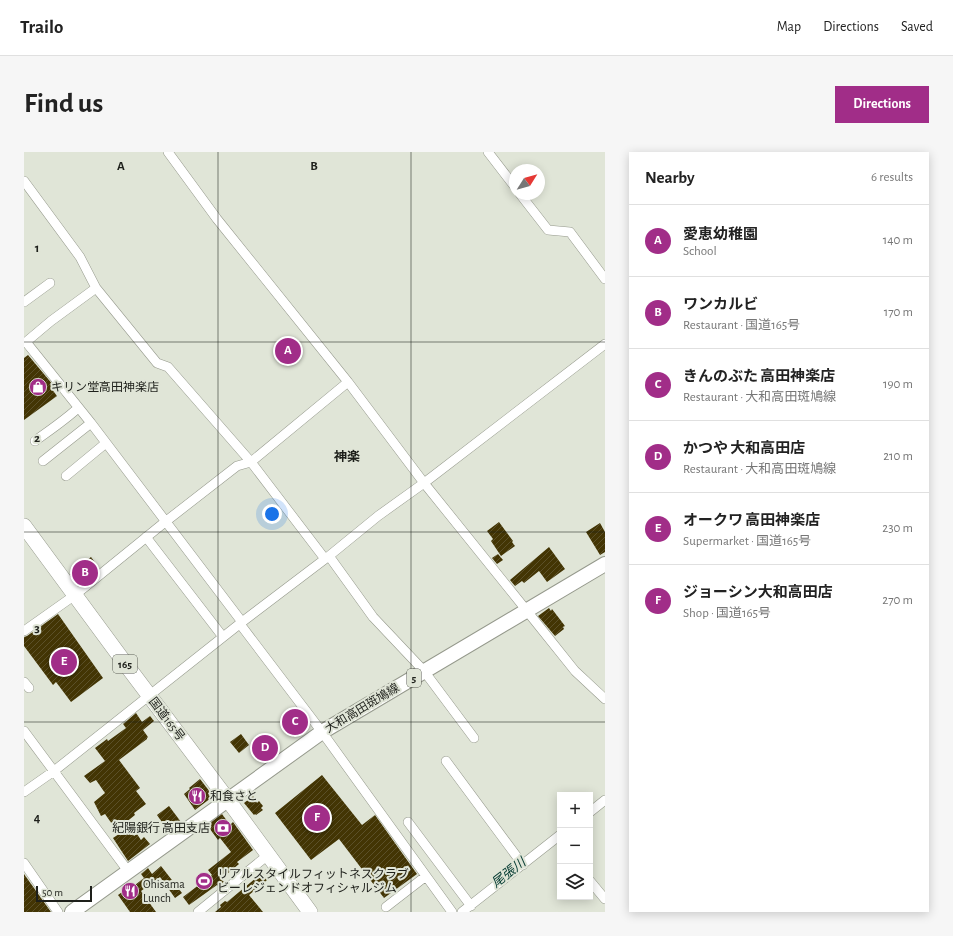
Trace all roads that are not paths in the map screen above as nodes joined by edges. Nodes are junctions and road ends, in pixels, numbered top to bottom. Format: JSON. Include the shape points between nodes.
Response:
{"nodes":[{"id":1,"x":488,"y":152,"type":"edge"},
{"id":2,"x":170,"y":153,"type":"edge"},
{"id":3,"x":509,"y":179,"type":"edge"},
{"id":4,"x":24,"y":181,"type":"edge"},
{"id":5,"x":525,"y":200,"type":"edge"},
{"id":6,"x":605,"y":278,"type":"edge"},
{"id":7,"x":50,"y":283,"type":"dead end"},
{"id":8,"x":96,"y":288,"type":"junction"},
{"id":9,"x":24,"y":302,"type":"edge"},
{"id":10,"x":25,"y":341,"type":"edge"},
{"id":11,"x":605,"y":344,"type":"edge"},
{"id":12,"x":348,"y":382,"type":"junction"},
{"id":13,"x":78,"y":408,"type":"junction"},
{"id":14,"x":90,"y":423,"type":"junction"},
{"id":15,"x":35,"y":441,"type":"dead end"},
{"id":16,"x":106,"y":443,"type":"junction"},
{"id":17,"x":43,"y":461,"type":"dead end"},
{"id":18,"x":251,"y":462,"type":"junction"},
{"id":19,"x":66,"y":476,"type":"dead end"},
{"id":20,"x":424,"y":483,"type":"junction"},
{"id":21,"x":165,"y":522,"type":"junction"},
{"id":22,"x":24,"y":526,"type":"edge"},
{"id":23,"x":146,"y":537,"type":"junction"},
{"id":24,"x":327,"y":557,"type":"junction"},
{"id":25,"x":605,"y":564,"type":"edge"},
{"id":26,"x":75,"y":595,"type":"junction"},
{"id":27,"x":527,"y":611,"type":"junction"},
{"id":28,"x":241,"y":623,"type":"junction"},
{"id":29,"x":24,"y":631,"type":"edge"},
{"id":30,"x":223,"y":637,"type":"junction"},
{"id":31,"x":424,"y":671,"type":"junction"},
{"id":32,"x":149,"y":695,"type":"junction"},
{"id":33,"x":605,"y":699,"type":"edge"},
{"id":34,"x":24,"y":731,"type":"edge"},
{"id":35,"x":322,"y":732,"type":"junction"},
{"id":36,"x":474,"y":738,"type":"dead end"},
{"id":37,"x":446,"y":761,"type":"dead end"},
{"id":38,"x":54,"y":770,"type":"junction"},
{"id":39,"x":24,"y":792,"type":"edge"},
{"id":40,"x":228,"y":800,"type":"junction"},
{"id":41,"x":605,"y":800,"type":"edge"},
{"id":42,"x":593,"y":810,"type":"edge"},
{"id":43,"x":408,"y":822,"type":"dead end"},
{"id":44,"x":557,"y":837,"type":"edge"},
{"id":45,"x":268,"y":855,"type":"junction"},
{"id":46,"x":24,"y":863,"type":"edge"},
{"id":47,"x":522,"y":863,"type":"junction"},
{"id":48,"x":128,"y":871,"type":"junction"},
{"id":49,"x":426,"y":876,"type":"junction"},
{"id":50,"x":593,"y":885,"type":"edge"},
{"id":51,"x":605,"y":899,"type":"edge"},
{"id":52,"x":469,"y":903,"type":"junction"},
{"id":53,"x":386,"y":907,"type":"dead end"},
{"id":54,"x":58,"y":912,"type":"edge"},
{"id":55,"x":72,"y":912,"type":"edge"},
{"id":56,"x":198,"y":912,"type":"edge"},
{"id":57,"x":310,"y":912,"type":"edge"},
{"id":58,"x":452,"y":912,"type":"edge"},
{"id":59,"x":462,"y":912,"type":"edge"}],
"edges":[{"from":1,"to":3,"type":"street"},
{"from":2,"to":12,"type":"street","via":[[218,219]]},
{"from":4,"to":8,"type":"street","via":[[80,256]]},
{"from":5,"to":6,"type":"street","via":[[548,230],[570,232]]},
{"from":7,"to":9,"type":"street"},
{"from":8,"to":10,"type":"street"},
{"from":8,"to":18,"type":"street","via":[[157,363],[168,367]]},
{"from":10,"to":13,"type":"street"},
{"from":11,"to":20,"type":"street"},
{"from":12,"to":18,"type":"street"},
{"from":12,"to":20,"type":"street"},
{"from":13,"to":14,"type":"street"},
{"from":13,"to":15,"type":"street"},
{"from":14,"to":16,"type":"street"},
{"from":14,"to":17,"type":"street"},
{"from":16,"to":19,"type":"street"},
{"from":16,"to":21,"type":"street"},
{"from":18,"to":21,"type":"street","via":[[237,466]]},
{"from":18,"to":24,"type":"street"},
{"from":20,"to":24,"type":"street"},
{"from":20,"to":27,"type":"street"},
{"from":21,"to":23,"type":"street"},
{"from":21,"to":28,"type":"street"},
{"from":22,"to":26,"type":"highway","name":"国道165号","number":"165"},
{"from":23,"to":26,"type":"street"},
{"from":23,"to":30,"type":"street"},
{"from":24,"to":28,"type":"street"},
{"from":24,"to":31,"type":"street","via":[[373,617]]},
{"from":25,"to":27,"type":"main road","name":"大和高田斑鳩線","number":"5"},
{"from":26,"to":29,"type":"street"},
{"from":26,"to":32,"type":"highway","name":"国道165号","number":"165"},
{"from":27,"to":31,"type":"main road","name":"大和高田斑鳩線","number":"5"},
{"from":27,"to":33,"type":"street","via":[[575,671]]},
{"from":28,"to":30,"type":"street"},
{"from":28,"to":35,"type":"street"},
{"from":30,"to":32,"type":"street"},
{"from":31,"to":35,"type":"main road","name":"大和高田斑鳩線","number":"5"},
{"from":31,"to":36,"type":"street"},
{"from":32,"to":38,"type":"street"},
{"from":32,"to":40,"type":"highway","name":"国道165号","number":"165"},
{"from":34,"to":38,"type":"street"},
{"from":35,"to":40,"type":"main road","name":"大和高田斑鳩線","number":"5"},
{"from":35,"to":49,"type":"street"},
{"from":37,"to":47,"type":"street"},
{"from":38,"to":39,"type":"street"},
{"from":38,"to":48,"type":"street"},
{"from":40,"to":45,"type":"highway","name":"国道165号","number":"165"},
{"from":40,"to":48,"type":"main road","name":"大和高田斑鳩線","number":"5"},
{"from":41,"to":42,"type":"street"},
{"from":43,"to":52,"type":"street"},
{"from":44,"to":47,"type":"street"},
{"from":45,"to":56,"type":"street"},
{"from":45,"to":57,"type":"highway","name":"国道165号","number":"165"},
{"from":46,"to":54,"type":"street"},
{"from":47,"to":52,"type":"street"},
{"from":48,"to":55,"type":"main road","name":"大和高田斑鳩線","number":"5"},
{"from":49,"to":53,"type":"street"},
{"from":49,"to":58,"type":"street"},
{"from":50,"to":51,"type":"street"},
{"from":52,"to":59,"type":"street"}]}
